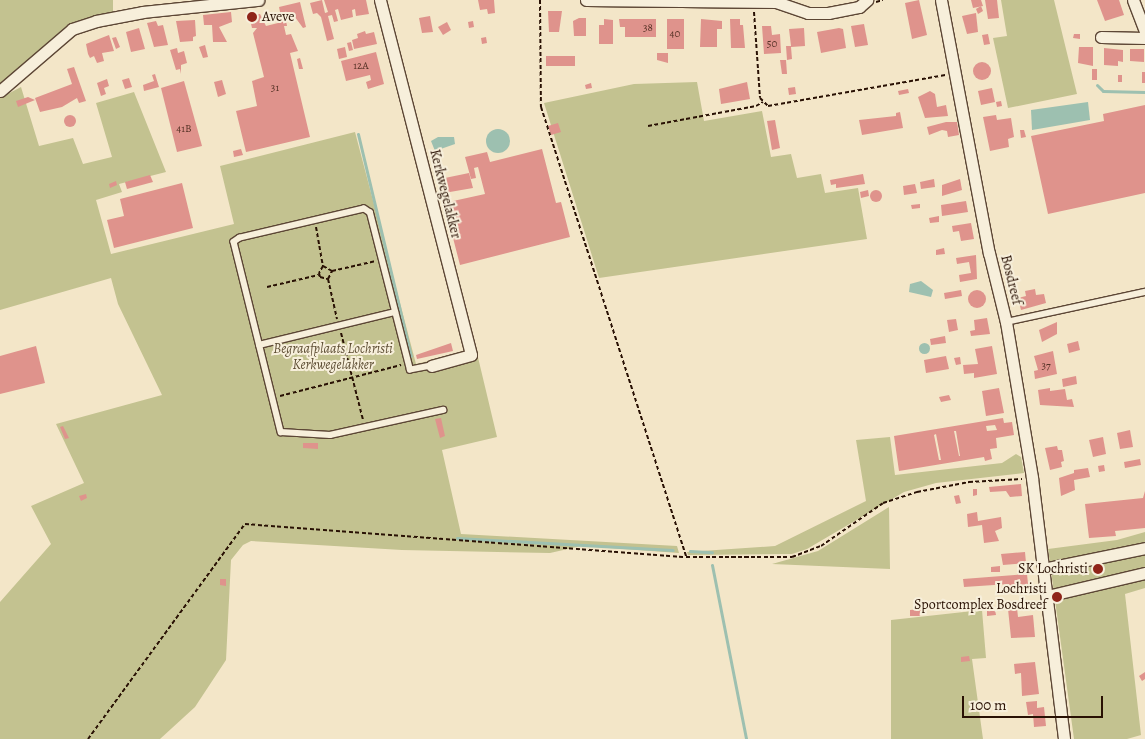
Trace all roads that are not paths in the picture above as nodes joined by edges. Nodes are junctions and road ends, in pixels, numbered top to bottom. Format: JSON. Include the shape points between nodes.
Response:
{"nodes":[{"id":1,"x":258,"y":0,"type":"edge"},
{"id":2,"x":380,"y":0,"type":"edge"},
{"id":3,"x":586,"y":0,"type":"edge"},
{"id":4,"x":868,"y":0,"type":"edge"},
{"id":5,"x":941,"y":0,"type":"edge"},
{"id":6,"x":1134,"y":0,"type":"edge"},
{"id":7,"x":667,"y":1,"type":"edge"},
{"id":8,"x":1145,"y":32,"type":"edge"},
{"id":9,"x":1101,"y":37,"type":"dead end"},
{"id":10,"x":1145,"y":38,"type":"edge"},
{"id":11,"x":0,"y":91,"type":"edge"},
{"id":12,"x":1145,"y":292,"type":"edge"},
{"id":13,"x":395,"y":312,"type":"junction"},
{"id":14,"x":1006,"y":322,"type":"junction"},
{"id":15,"x":259,"y":346,"type":"junction"},
{"id":16,"x":431,"y":366,"type":"joint"},
{"id":17,"x":443,"y":410,"type":"dead end"},
{"id":18,"x":1145,"y":548,"type":"edge"},
{"id":19,"x":1043,"y":569,"type":"junction"},
{"id":20,"x":1145,"y":573,"type":"edge"},
{"id":21,"x":1046,"y":596,"type":"junction"},
{"id":22,"x":1064,"y":739,"type":"edge"}],
"edges":[{"from":1,"to":11,"type":"street","via":[[143,12],[72,29]]},
{"from":2,"to":16,"type":"street","name":"Kerkwegelakker","via":[[470,356]]},
{"from":3,"to":7,"type":"street"},
{"from":4,"to":7,"type":"street","via":[[859,7],[828,12],[808,12],[776,2]]},
{"from":5,"to":14,"type":"street","name":"Bosdreef","via":[[989,253]]},
{"from":6,"to":8,"type":"street"},
{"from":9,"to":10,"type":"street"},
{"from":12,"to":14,"type":"lane"},
{"from":13,"to":15,"type":"lane"},
{"from":13,"to":15,"type":"lane","via":[[370,213],[364,210],[315,221],[234,242]]},
{"from":13,"to":16,"type":"lane","via":[[410,370]]},
{"from":14,"to":19,"type":"street","name":"Bosdreef","via":[[1032,478]]},
{"from":15,"to":17,"type":"lane","via":[[281,432],[330,435]]},
{"from":18,"to":19,"type":"street"},
{"from":19,"to":21,"type":"street","name":"Bosdreef"},
{"from":20,"to":21,"type":"street"},
{"from":21,"to":22,"type":"street","name":"Bosdreef"}]}
